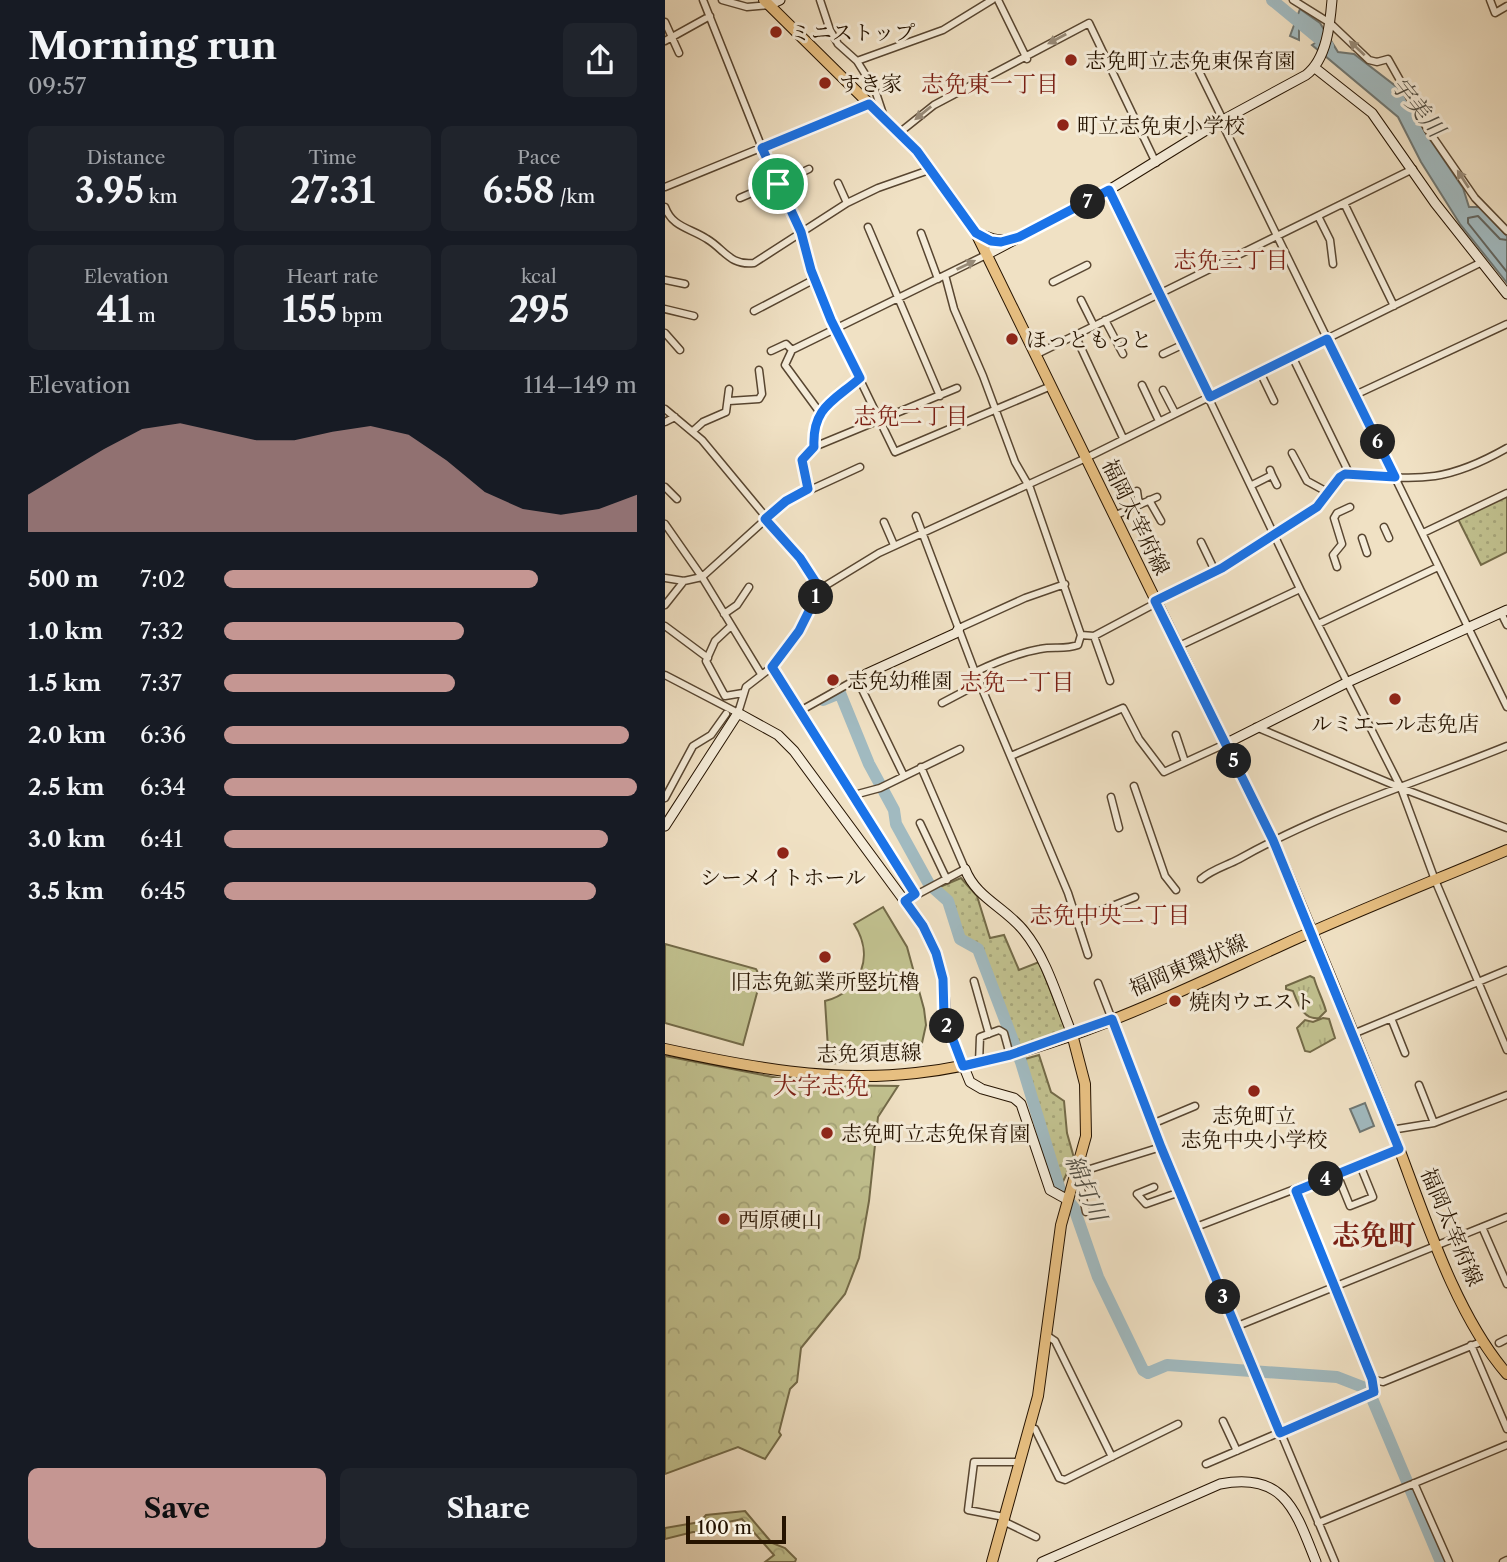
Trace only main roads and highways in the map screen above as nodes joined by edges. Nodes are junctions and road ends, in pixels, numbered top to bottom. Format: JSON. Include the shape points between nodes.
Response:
{"nodes":[{"id":1,"x":767,"y":3,"type":"edge"},
{"id":2,"x":976,"y":233,"type":"junction"},
{"id":3,"x":1019,"y":237,"type":"road end"},
{"id":4,"x":1507,"y":850,"type":"edge"},
{"id":5,"x":1313,"y":931,"type":"junction"},
{"id":6,"x":1072,"y":1034,"type":"junction"},
{"id":7,"x":665,"y":1049,"type":"edge"},
{"id":8,"x":1507,"y":1374,"type":"edge"},
{"id":9,"x":992,"y":1562,"type":"edge"}],
"edges":[{"from":1,"to":2,"type":"main road","name":"福岡太宰府線","via":[[932,169]]},
{"from":2,"to":3,"type":"main road","via":[[1001,242]]},
{"from":2,"to":5,"type":"main road","name":"福岡太宰府線","via":[[1273,840]]},
{"from":4,"to":5,"type":"main road","name":"福岡東環状線"},
{"from":5,"to":6,"type":"main road","name":"福岡東環状線"},
{"from":5,"to":8,"type":"main road","name":"福岡太宰府線","via":[[1476,1344]]},
{"from":6,"to":7,"type":"main road","name":"志免須恵線","via":[[979,1063],[913,1074],[823,1075],[738,1065]]},
{"from":6,"to":9,"type":"main road","via":[[1080,1055],[1086,1136],[1061,1225],[1030,1427]]}]}
